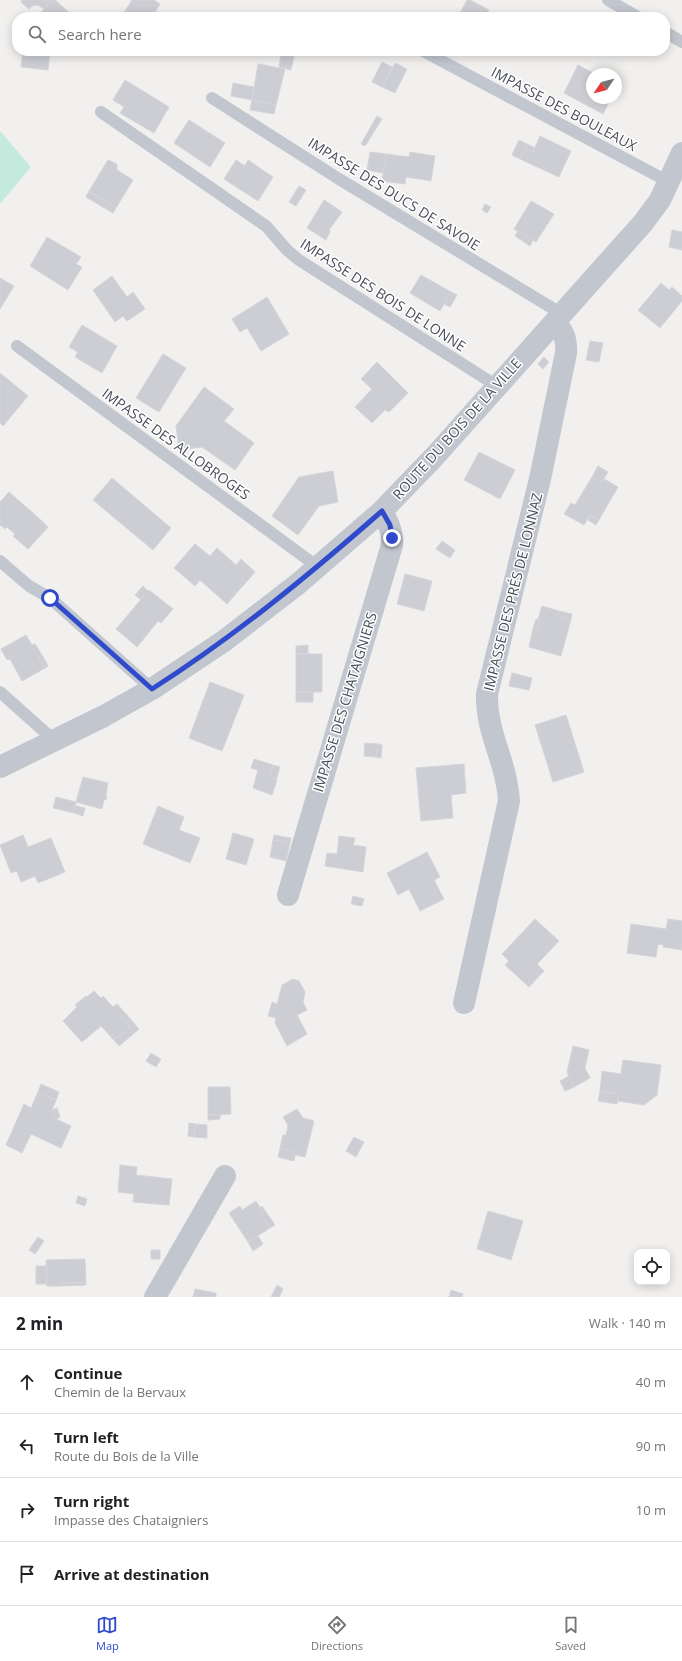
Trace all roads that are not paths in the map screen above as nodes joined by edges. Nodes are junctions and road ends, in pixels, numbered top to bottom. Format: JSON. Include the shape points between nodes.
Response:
{"nodes":[{"id":1,"x":608,"y":0,"type":"edge"},
{"id":2,"x":629,"y":12,"type":"edge"},
{"id":3,"x":670,"y":35,"type":"edge"},
{"id":4,"x":682,"y":42,"type":"edge"},
{"id":5,"x":432,"y":56,"type":"edge"},
{"id":6,"x":212,"y":98,"type":"dead end"},
{"id":7,"x":101,"y":112,"type":"dead end"},
{"id":8,"x":682,"y":153,"type":"edge"},
{"id":9,"x":669,"y":182,"type":"junction"},
{"id":10,"x":558,"y":318,"type":"junction"},
{"id":11,"x":17,"y":346,"type":"dead end"},
{"id":12,"x":497,"y":386,"type":"junction"},
{"id":13,"x":382,"y":511,"type":"junction"},
{"id":14,"x":0,"y":561,"type":"edge"},
{"id":15,"x":318,"y":567,"type":"junction"},
{"id":16,"x":152,"y":689,"type":"junction"},
{"id":17,"x":0,"y":692,"type":"edge"},
{"id":18,"x":55,"y":740,"type":"junction"},
{"id":19,"x":0,"y":767,"type":"edge"},
{"id":20,"x":288,"y":895,"type":"dead end"},
{"id":21,"x":464,"y":1003,"type":"dead end"},
{"id":22,"x":224,"y":1176,"type":"dead end"},
{"id":23,"x":155,"y":1297,"type":"edge"}],
"edges":[{"from":1,"to":2,"type":"lane"},
{"from":3,"to":4,"type":"lane"},
{"from":5,"to":9,"type":"lane","name":"IMPASSE DES BOULEAUX"},
{"from":6,"to":10,"type":"lane","name":"IMPASSE DES DUCS DE SAVOIE"},
{"from":7,"to":12,"type":"lane","name":"IMPASSE DES BOIS DE LONNE","via":[[266,226],[299,260]]},
{"from":8,"to":9,"type":"street","name":"ROUTE DU BOIS DE LA VILLE"},
{"from":9,"to":10,"type":"street","name":"ROUTE DU BOIS DE LA VILLE","via":[[652,212]]},
{"from":10,"to":12,"type":"street","name":"ROUTE DU BOIS DE LA VILLE"},
{"from":10,"to":21,"type":"street","name":"IMPASSE DES PRÉS DE LONNAZ","via":[[565,336],[566,353],[540,479],[487,694],[488,719],[505,774],[509,801]]},
{"from":11,"to":15,"type":"lane","name":"IMPASSE DES ALLOBROGES"},
{"from":12,"to":13,"type":"street","name":"ROUTE DU BOIS DE LA VILLE"},
{"from":13,"to":15,"type":"street","name":"ROUTE DU BOIS DE LA VILLE"},
{"from":13,"to":20,"type":"street","name":"IMPASSE DES CHATAIGNIERS","via":[[390,525],[392,545]]},
{"from":14,"to":16,"type":"lane","via":[[29,586],[50,598]]},
{"from":15,"to":16,"type":"street","name":"ROUTE DU BOIS DE LA VILLE","via":[[224,641]]},
{"from":16,"to":18,"type":"street","name":"ROUTE DU BOIS DE LA VILLE"},
{"from":17,"to":18,"type":"lane"},
{"from":18,"to":19,"type":"street","name":"ROUTE DU BOIS DE LA VILLE"},
{"from":22,"to":23,"type":"street"}]}
